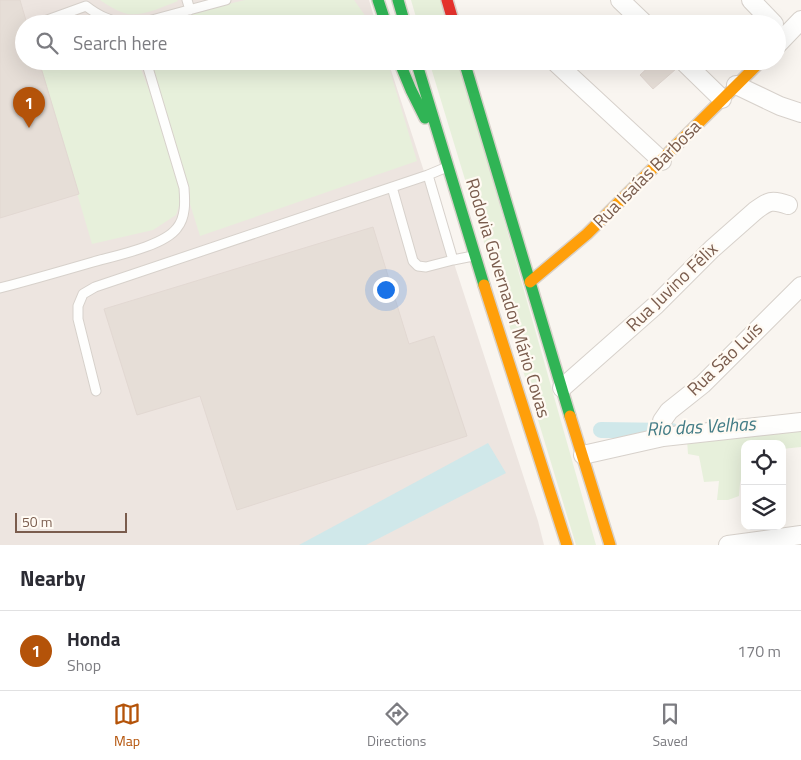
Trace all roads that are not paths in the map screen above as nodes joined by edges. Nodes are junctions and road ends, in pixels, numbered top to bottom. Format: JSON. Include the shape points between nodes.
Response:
{"nodes":[{"id":1,"x":187,"y":0,"type":"edge"},
{"id":2,"x":226,"y":0,"type":"edge"},
{"id":3,"x":378,"y":0,"type":"edge"},
{"id":4,"x":398,"y":0,"type":"edge"},
{"id":5,"x":447,"y":0,"type":"edge"},
{"id":6,"x":453,"y":0,"type":"edge"},
{"id":7,"x":620,"y":0,"type":"edge"},
{"id":8,"x":751,"y":0,"type":"edge"},
{"id":9,"x":85,"y":3,"type":"edge"},
{"id":10,"x":190,"y":10,"type":"junction"},
{"id":11,"x":57,"y":15,"type":"edge"},
{"id":12,"x":99,"y":15,"type":"edge"},
{"id":13,"x":171,"y":15,"type":"edge"},
{"id":14,"x":383,"y":15,"type":"edge"},
{"id":15,"x":402,"y":15,"type":"edge"},
{"id":16,"x":451,"y":15,"type":"edge"},
{"id":17,"x":454,"y":15,"type":"edge"},
{"id":18,"x":636,"y":15,"type":"edge"},
{"id":19,"x":764,"y":15,"type":"edge"},
{"id":20,"x":801,"y":20,"type":"edge"},
{"id":21,"x":786,"y":29,"type":"edge"},
{"id":22,"x":149,"y":70,"type":"edge"},
{"id":23,"x":402,"y":70,"type":"edge"},
{"id":24,"x":419,"y":70,"type":"edge"},
{"id":25,"x":467,"y":70,"type":"edge"},
{"id":26,"x":564,"y":70,"type":"edge"},
{"id":27,"x":692,"y":70,"type":"edge"},
{"id":28,"x":752,"y":70,"type":"edge"},
{"id":29,"x":736,"y":86,"type":"junction"},
{"id":30,"x":722,"y":100,"type":"junction"},
{"id":31,"x":801,"y":113,"type":"edge"},
{"id":32,"x":444,"y":149,"type":"junction"},
{"id":33,"x":662,"y":161,"type":"junction"},
{"id":34,"x":449,"y":166,"type":"junction"},
{"id":35,"x":428,"y":175,"type":"junction"},
{"id":36,"x":392,"y":187,"type":"junction"},
{"id":37,"x":788,"y":204,"type":"dead end"},
{"id":38,"x":476,"y":256,"type":"junction"},
{"id":39,"x":452,"y":260,"type":"junction"},
{"id":40,"x":530,"y":282,"type":"junction"},
{"id":41,"x":801,"y":286,"type":"edge"},
{"id":42,"x":0,"y":288,"type":"edge"},
{"id":43,"x":562,"y":388,"type":"junction"},
{"id":44,"x":96,"y":391,"type":"dead end"},
{"id":45,"x":801,"y":422,"type":"edge"},
{"id":46,"x":662,"y":432,"type":"junction"},
{"id":47,"x":583,"y":455,"type":"junction"},
{"id":48,"x":801,"y":535,"type":"edge"},
{"id":49,"x":567,"y":545,"type":"edge"},
{"id":50,"x":610,"y":545,"type":"edge"},
{"id":51,"x":728,"y":545,"type":"edge"}],
"edges":[{"from":1,"to":10,"type":"lane"},
{"from":2,"to":10,"type":"lane"},
{"from":3,"to":14,"type":"main road"},
{"from":4,"to":15,"type":"main road"},
{"from":5,"to":16,"type":"main road"},
{"from":6,"to":17,"type":"main road"},
{"from":7,"to":18,"type":"street"},
{"from":8,"to":19,"type":"street"},
{"from":9,"to":11,"type":"lane"},
{"from":9,"to":12,"type":"lane"},
{"from":10,"to":13,"type":"lane"},
{"from":20,"to":21,"type":"street"},
{"from":22,"to":42,"type":"lane","via":[[184,188],[185,205],[178,228],[157,242],[126,253]]},
{"from":23,"to":32,"type":"main road","via":[[418,106]]},
{"from":24,"to":32,"type":"main road","name":"Rodovia Governador Mário Covas"},
{"from":25,"to":40,"type":"main road","name":"Rodovia Governador Mário Covas"},
{"from":26,"to":33,"type":"street"},
{"from":27,"to":30,"type":"street"},
{"from":28,"to":29,"type":"main road","name":"Rua Isaías Barbosa"},
{"from":29,"to":30,"type":"main road","name":"Rua Isaías Barbosa"},
{"from":29,"to":31,"type":"street"},
{"from":30,"to":33,"type":"main road","name":"Rua Isaías Barbosa"},
{"from":32,"to":34,"type":"main road","name":"Rodovia Governador Mário Covas"},
{"from":33,"to":40,"type":"main road","name":"Rua Isaías Barbosa","via":[[587,234]]},
{"from":34,"to":35,"type":"lane"},
{"from":34,"to":38,"type":"main road","name":"Rodovia Governador Mário Covas"},
{"from":35,"to":36,"type":"lane"},
{"from":35,"to":39,"type":"lane"},
{"from":36,"to":39,"type":"lane","via":[[413,261],[426,267]]},
{"from":36,"to":44,"type":"lane","via":[[95,287],[83,294],[78,306],[78,319]]},
{"from":37,"to":43,"type":"street","name":"Rua Juvino Félix","via":[[772,201],[755,211]]},
{"from":38,"to":39,"type":"lane"},
{"from":38,"to":49,"type":"main road","name":"Rodovia Governador Mário Covas"},
{"from":40,"to":43,"type":"main road","name":"Rodovia Governador Mário Covas"},
{"from":41,"to":46,"type":"street","name":"Rua São Luís","via":[[703,384],[669,411],[662,421]]},
{"from":43,"to":47,"type":"main road","name":"Rodovia Governador Mário Covas"},
{"from":45,"to":46,"type":"street"},
{"from":46,"to":47,"type":"street"},
{"from":47,"to":50,"type":"main road","name":"Rodovia Governador Mário Covas"},
{"from":48,"to":51,"type":"street"}]}
